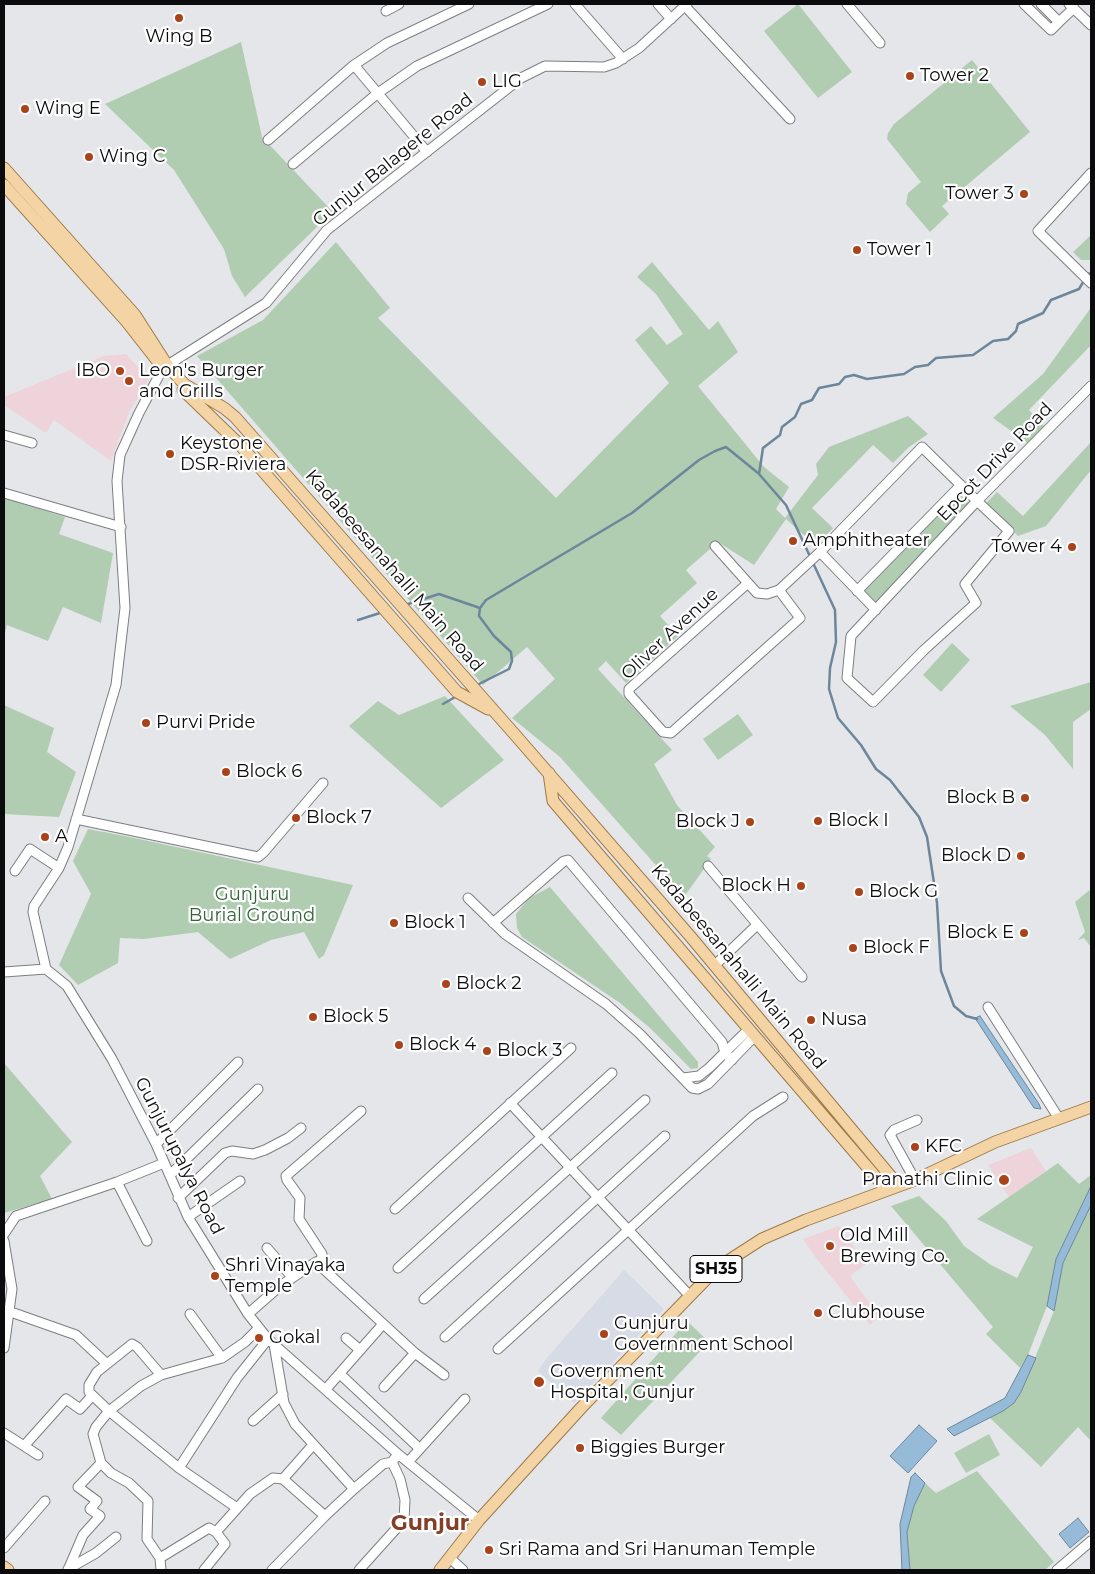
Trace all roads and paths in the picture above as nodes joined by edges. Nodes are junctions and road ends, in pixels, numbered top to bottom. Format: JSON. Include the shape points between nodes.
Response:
{"nodes":[{"id":1,"x":399,"y":4,"type":"edge"},
{"id":2,"x":469,"y":4,"type":"edge"},
{"id":3,"x":548,"y":4,"type":"edge"},
{"id":4,"x":575,"y":4,"type":"edge"},
{"id":5,"x":658,"y":4,"type":"edge"},
{"id":6,"x":685,"y":4,"type":"edge"},
{"id":7,"x":847,"y":4,"type":"edge"},
{"id":8,"x":1024,"y":4,"type":"edge"},
{"id":9,"x":1040,"y":4,"type":"edge"},
{"id":10,"x":1071,"y":6,"type":"edge"},
{"id":11,"x":386,"y":11,"type":"dead end"},
{"id":12,"x":671,"y":19,"type":"junction"},
{"id":13,"x":1059,"y":22,"type":"junction"},
{"id":14,"x":1091,"y":25,"type":"edge"},
{"id":15,"x":880,"y":43,"type":"dead end"},
{"id":16,"x":622,"y":59,"type":"junction"},
{"id":17,"x":354,"y":65,"type":"junction"},
{"id":18,"x":378,"y":93,"type":"junction"},
{"id":19,"x":790,"y":119,"type":"dead end"},
{"id":20,"x":268,"y":140,"type":"dead end"},
{"id":21,"x":427,"y":152,"type":"junction"},
{"id":22,"x":293,"y":164,"type":"dead end"},
{"id":23,"x":4,"y":168,"type":"edge"},
{"id":24,"x":1091,"y":174,"type":"edge"},
{"id":25,"x":4,"y":185,"type":"edge"},
{"id":26,"x":1090,"y":282,"type":"edge"},
{"id":27,"x":165,"y":366,"type":"junction"},
{"id":28,"x":1091,"y":386,"type":"edge"},
{"id":29,"x":4,"y":435,"type":"edge"},
{"id":30,"x":32,"y":442,"type":"dead end"},
{"id":31,"x":961,"y":485,"type":"junction"},
{"id":32,"x":4,"y":493,"type":"edge"},
{"id":33,"x":977,"y":501,"type":"junction"},
{"id":34,"x":121,"y":527,"type":"junction"},
{"id":35,"x":715,"y":546,"type":"dead end"},
{"id":36,"x":820,"y":552,"type":"junction"},
{"id":37,"x":748,"y":583,"type":"junction"},
{"id":38,"x":779,"y":590,"type":"junction"},
{"id":39,"x":857,"y":590,"type":"junction"},
{"id":40,"x":876,"y":610,"type":"junction"},
{"id":41,"x":496,"y":712,"type":"junction"},
{"id":42,"x":549,"y":773,"type":"junction"},
{"id":43,"x":323,"y":783,"type":"dead end"},
{"id":44,"x":76,"y":819,"type":"junction"},
{"id":45,"x":708,"y":866,"type":"dead end"},
{"id":46,"x":59,"y":868,"type":"junction"},
{"id":47,"x":15,"y":871,"type":"dead end"},
{"id":48,"x":468,"y":898,"type":"dead end"},
{"id":49,"x":493,"y":923,"type":"junction"},
{"id":50,"x":757,"y":925,"type":"junction"},
{"id":51,"x":715,"y":965,"type":"junction"},
{"id":52,"x":46,"y":969,"type":"junction"},
{"id":53,"x":4,"y":972,"type":"edge"},
{"id":54,"x":802,"y":977,"type":"dead end"},
{"id":55,"x":988,"y":1007,"type":"dead end"},
{"id":56,"x":752,"y":1032,"type":"junction"},
{"id":57,"x":571,"y":1048,"type":"dead end"},
{"id":58,"x":725,"y":1053,"type":"junction"},
{"id":59,"x":732,"y":1060,"type":"junction"},
{"id":60,"x":238,"y":1062,"type":"dead end"},
{"id":61,"x":612,"y":1073,"type":"dead end"},
{"id":62,"x":683,"y":1078,"type":"junction"},
{"id":63,"x":258,"y":1089,"type":"dead end"},
{"id":64,"x":783,"y":1098,"type":"dead end"},
{"id":65,"x":645,"y":1100,"type":"dead end"},
{"id":66,"x":510,"y":1104,"type":"junction"},
{"id":67,"x":1091,"y":1107,"type":"edge"},
{"id":68,"x":361,"y":1112,"type":"dead end"},
{"id":69,"x":1058,"y":1117,"type":"junction"},
{"id":70,"x":917,"y":1120,"type":"dead end"},
{"id":71,"x":301,"y":1128,"type":"dead end"},
{"id":72,"x":665,"y":1136,"type":"dead end"},
{"id":73,"x":541,"y":1137,"type":"junction"},
{"id":74,"x":156,"y":1144,"type":"junction"},
{"id":75,"x":164,"y":1163,"type":"junction"},
{"id":76,"x":570,"y":1168,"type":"junction"},
{"id":77,"x":170,"y":1175,"type":"junction"},
{"id":78,"x":915,"y":1180,"type":"junction"},
{"id":79,"x":240,"y":1181,"type":"dead end"},
{"id":80,"x":117,"y":1182,"type":"junction"},
{"id":81,"x":898,"y":1185,"type":"junction"},
{"id":82,"x":887,"y":1190,"type":"junction"},
{"id":83,"x":597,"y":1196,"type":"junction"},
{"id":84,"x":178,"y":1198,"type":"junction"},
{"id":85,"x":395,"y":1208,"type":"dead end"},
{"id":86,"x":188,"y":1217,"type":"junction"},
{"id":87,"x":629,"y":1230,"type":"junction"},
{"id":88,"x":4,"y":1234,"type":"edge"},
{"id":89,"x":4,"y":1241,"type":"edge"},
{"id":90,"x":148,"y":1241,"type":"dead end"},
{"id":91,"x":267,"y":1248,"type":"dead end"},
{"id":92,"x":321,"y":1265,"type":"junction"},
{"id":93,"x":398,"y":1268,"type":"dead end"},
{"id":94,"x":292,"y":1277,"type":"junction"},
{"id":95,"x":689,"y":1295,"type":"junction"},
{"id":96,"x":424,"y":1299,"type":"dead end"},
{"id":97,"x":8,"y":1311,"type":"junction"},
{"id":98,"x":190,"y":1314,"type":"dead end"},
{"id":99,"x":248,"y":1314,"type":"junction"},
{"id":100,"x":383,"y":1324,"type":"junction"},
{"id":101,"x":259,"y":1328,"type":"junction"},
{"id":102,"x":445,"y":1336,"type":"dead end"},
{"id":103,"x":346,"y":1338,"type":"dead end"},
{"id":104,"x":245,"y":1342,"type":"junction"},
{"id":105,"x":271,"y":1342,"type":"junction"},
{"id":106,"x":4,"y":1348,"type":"edge"},
{"id":107,"x":498,"y":1349,"type":"dead end"},
{"id":108,"x":360,"y":1350,"type":"junction"},
{"id":109,"x":256,"y":1352,"type":"junction"},
{"id":110,"x":415,"y":1352,"type":"junction"},
{"id":111,"x":222,"y":1358,"type":"junction"},
{"id":112,"x":106,"y":1363,"type":"junction"},
{"id":113,"x":340,"y":1374,"type":"junction"},
{"id":114,"x":161,"y":1375,"type":"junction"},
{"id":115,"x":444,"y":1375,"type":"dead end"},
{"id":116,"x":384,"y":1387,"type":"dead end"},
{"id":117,"x":326,"y":1389,"type":"junction"},
{"id":118,"x":283,"y":1394,"type":"junction"},
{"id":119,"x":92,"y":1396,"type":"junction"},
{"id":120,"x":465,"y":1399,"type":"dead end"},
{"id":121,"x":109,"y":1411,"type":"junction"},
{"id":122,"x":252,"y":1421,"type":"dead end"},
{"id":123,"x":4,"y":1433,"type":"edge"},
{"id":124,"x":24,"y":1446,"type":"junction"},
{"id":125,"x":312,"y":1446,"type":"junction"},
{"id":126,"x":419,"y":1448,"type":"junction"},
{"id":127,"x":398,"y":1454,"type":"junction"},
{"id":128,"x":38,"y":1455,"type":"dead end"},
{"id":129,"x":392,"y":1462,"type":"junction"},
{"id":130,"x":408,"y":1462,"type":"junction"},
{"id":131,"x":100,"y":1463,"type":"junction"},
{"id":132,"x":179,"y":1468,"type":"junction"},
{"id":133,"x":283,"y":1479,"type":"junction"},
{"id":134,"x":354,"y":1490,"type":"junction"},
{"id":135,"x":45,"y":1501,"type":"dead end"},
{"id":136,"x":237,"y":1508,"type":"junction"},
{"id":137,"x":325,"y":1516,"type":"junction"},
{"id":138,"x":480,"y":1520,"type":"junction"},
{"id":139,"x":216,"y":1532,"type":"junction"},
{"id":140,"x":116,"y":1537,"type":"dead end"},
{"id":141,"x":1091,"y":1541,"type":"edge"},
{"id":142,"x":4,"y":1548,"type":"edge"},
{"id":143,"x":160,"y":1558,"type":"junction"},
{"id":144,"x":450,"y":1558,"type":"junction"},
{"id":145,"x":4,"y":1568,"type":"edge"},
{"id":146,"x":8,"y":1570,"type":"edge"},
{"id":147,"x":68,"y":1570,"type":"edge"},
{"id":148,"x":161,"y":1570,"type":"edge"},
{"id":149,"x":204,"y":1570,"type":"edge"},
{"id":150,"x":272,"y":1570,"type":"edge"},
{"id":151,"x":359,"y":1570,"type":"edge"},
{"id":152,"x":440,"y":1570,"type":"edge"},
{"id":153,"x":463,"y":1570,"type":"edge"},
{"id":154,"x":1057,"y":1570,"type":"edge"}],
"edges":[{"from":1,"to":11,"type":"street"},
{"from":2,"to":17,"type":"street","via":[[387,43]]},
{"from":3,"to":18,"type":"street","via":[[417,66]]},
{"from":4,"to":16,"type":"street"},
{"from":5,"to":12,"type":"street"},
{"from":6,"to":12,"type":"street","name":"Gunjur Balagere Road"},
{"from":6,"to":19,"type":"street"},
{"from":7,"to":15,"type":"street"},
{"from":8,"to":13,"type":"street","via":[[1051,30]]},
{"from":9,"to":13,"type":"street"},
{"from":10,"to":13,"type":"street"},
{"from":10,"to":14,"type":"street"},
{"from":12,"to":16,"type":"street","name":"Gunjur Balagere Road"},
{"from":16,"to":21,"type":"street","name":"Gunjur Balagere Road","via":[[604,67],[545,66],[521,78]]},
{"from":17,"to":18,"type":"street"},
{"from":17,"to":20,"type":"street"},
{"from":18,"to":21,"type":"street"},
{"from":18,"to":22,"type":"street"},
{"from":21,"to":27,"type":"street","name":"Gunjur Balagere Road","via":[[327,230],[266,302]]},
{"from":23,"to":27,"type":"main road","name":"Kadabeesanahalli Main Road","via":[[135,316]]},
{"from":24,"to":26,"type":"street","via":[[1038,231]]},
{"from":25,"to":27,"type":"main road","name":"Kadabeesanahalli Main Road"},
{"from":27,"to":34,"type":"street","name":"Gunjur Balagere Road","via":[[120,455],[117,481]]},
{"from":27,"to":41,"type":"main road","name":"Kadabeesanahalli Main Road","via":[[194,392],[224,408],[234,418]]},
{"from":27,"to":41,"type":"main road","name":"Kadabeesanahalli Main Road","via":[[240,445],[457,692]]},
{"from":28,"to":33,"type":"street","name":"Epcot Drive Road"},
{"from":29,"to":30,"type":"street"},
{"from":31,"to":33,"type":"street"},
{"from":31,"to":36,"type":"street","via":[[922,447]]},
{"from":31,"to":39,"type":"street"},
{"from":32,"to":34,"type":"street"},
{"from":33,"to":40,"type":"street","name":"Epcot Drive Road"},
{"from":33,"to":40,"type":"street","name":"Epcot Drive Road","via":[[1009,532],[965,584],[976,603],[874,702],[847,678],[851,636]]},
{"from":34,"to":44,"type":"street","name":"Gunjur Balagere Road","via":[[125,608],[116,685]]},
{"from":35,"to":37,"type":"street"},
{"from":36,"to":38,"type":"street"},
{"from":36,"to":39,"type":"street"},
{"from":37,"to":38,"type":"street","via":[[757,593]]},
{"from":37,"to":38,"type":"street","name":"Oliver Avenue","via":[[629,689],[663,732],[672,733],[800,618]]},
{"from":39,"to":40,"type":"street"},
{"from":41,"to":42,"type":"main road","name":"Kadabeesanahalli Main Road"},
{"from":42,"to":51,"type":"main road","name":"Kadabeesanahalli Main Road"},
{"from":42,"to":56,"type":"main road","name":"Kadabeesanahalli Main Road","via":[[554,801]]},
{"from":43,"to":44,"type":"street","via":[[258,857]]},
{"from":44,"to":46,"type":"street","name":"Gunjur Balagere Road"},
{"from":45,"to":50,"type":"street"},
{"from":46,"to":47,"type":"street","via":[[30,849]]},
{"from":46,"to":52,"type":"street","name":"Gunjur Balagere Road","via":[[33,912]]},
{"from":48,"to":49,"type":"street"},
{"from":49,"to":58,"type":"street","via":[[568,860],[722,1042]]},
{"from":49,"to":62,"type":"street","via":[[606,1004]]},
{"from":50,"to":51,"type":"street"},
{"from":50,"to":54,"type":"street"},
{"from":51,"to":81,"type":"main road","name":"Kadabeesanahalli Main Road"},
{"from":52,"to":53,"type":"street"},
{"from":52,"to":74,"type":"street","name":"Gunjurupalya Road","via":[[58,976],[75,998],[112,1059]]},
{"from":55,"to":69,"type":"street"},
{"from":56,"to":58,"type":"street"},
{"from":56,"to":59,"type":"street"},
{"from":56,"to":82,"type":"main road","name":"Kadabeesanahalli Main Road"},
{"from":57,"to":66,"type":"street"},
{"from":58,"to":59,"type":"street"},
{"from":58,"to":62,"type":"street","via":[[698,1076]]},
{"from":59,"to":62,"type":"street","via":[[708,1084],[698,1089],[692,1088]]},
{"from":60,"to":74,"type":"street"},
{"from":61,"to":73,"type":"street"},
{"from":63,"to":77,"type":"street"},
{"from":64,"to":87,"type":"street","via":[[753,1116]]},
{"from":65,"to":76,"type":"street"},
{"from":66,"to":73,"type":"street"},
{"from":66,"to":85,"type":"street"},
{"from":67,"to":69,"type":"main road","number":"SH35"},
{"from":68,"to":92,"type":"street","via":[[286,1176],[300,1198],[299,1219],[322,1254]]},
{"from":69,"to":78,"type":"main road","number":"SH35","via":[[995,1142]]},
{"from":70,"to":78,"type":"street","via":[[890,1135]]},
{"from":71,"to":84,"type":"street","via":[[288,1138],[253,1154],[225,1153]]},
{"from":72,"to":83,"type":"street"},
{"from":73,"to":76,"type":"street"},
{"from":73,"to":93,"type":"street"},
{"from":74,"to":75,"type":"street","name":"Gunjurupalya Road"},
{"from":75,"to":77,"type":"street","name":"Gunjurupalya Road"},
{"from":75,"to":80,"type":"street"},
{"from":76,"to":83,"type":"street"},
{"from":76,"to":96,"type":"street"},
{"from":77,"to":84,"type":"street","name":"Gunjurupalya Road"},
{"from":78,"to":81,"type":"main road","number":"SH35"},
{"from":79,"to":86,"type":"street"},
{"from":80,"to":88,"type":"street","via":[[16,1216]]},
{"from":80,"to":90,"type":"street"},
{"from":81,"to":82,"type":"main road","number":"SH35"},
{"from":82,"to":95,"type":"main road","number":"SH35","via":[[762,1239],[717,1268]]},
{"from":83,"to":87,"type":"street"},
{"from":83,"to":102,"type":"street"},
{"from":84,"to":86,"type":"street","name":"Gunjurupalya Road"},
{"from":86,"to":99,"type":"street","name":"Gunjurupalya Road"},
{"from":87,"to":95,"type":"street"},
{"from":87,"to":107,"type":"street"},
{"from":89,"to":97,"type":"street","via":[[12,1289]]},
{"from":91,"to":94,"type":"street"},
{"from":92,"to":94,"type":"street","via":[[312,1263]]},
{"from":92,"to":100,"type":"street"},
{"from":94,"to":99,"type":"street"},
{"from":95,"to":138,"type":"main road","number":"SH35"},
{"from":97,"to":106,"type":"street"},
{"from":97,"to":112,"type":"street","via":[[76,1335]]},
{"from":98,"to":111,"type":"street"},
{"from":99,"to":101,"type":"street","name":"Gunjurupalya Road"},
{"from":100,"to":108,"type":"street"},
{"from":100,"to":110,"type":"street"},
{"from":101,"to":104,"type":"street"},
{"from":101,"to":105,"type":"street","name":"Gunjurupalya Road"},
{"from":103,"to":108,"type":"street"},
{"from":104,"to":109,"type":"street"},
{"from":104,"to":111,"type":"street"},
{"from":105,"to":109,"type":"street"},
{"from":105,"to":117,"type":"street","name":"Gunjurupalya Road"},
{"from":105,"to":118,"type":"street"},
{"from":108,"to":113,"type":"street"},
{"from":109,"to":132,"type":"street"},
{"from":110,"to":115,"type":"street"},
{"from":110,"to":116,"type":"street"},
{"from":111,"to":114,"type":"street"},
{"from":112,"to":114,"type":"street","via":[[134,1345]]},
{"from":112,"to":119,"type":"street","via":[[89,1385]]},
{"from":113,"to":117,"type":"street"},
{"from":113,"to":126,"type":"street"},
{"from":114,"to":121,"type":"street"},
{"from":117,"to":127,"type":"street","name":"Gunjurupalya Road"},
{"from":118,"to":122,"type":"street"},
{"from":118,"to":125,"type":"street","via":[[295,1424]]},
{"from":119,"to":121,"type":"street"},
{"from":119,"to":124,"type":"street","via":[[80,1409],[66,1400]]},
{"from":120,"to":126,"type":"street"},
{"from":121,"to":131,"type":"street","via":[[93,1434]]},
{"from":121,"to":132,"type":"street"},
{"from":123,"to":124,"type":"street"},
{"from":124,"to":128,"type":"street"},
{"from":125,"to":133,"type":"street"},
{"from":125,"to":134,"type":"street"},
{"from":126,"to":130,"type":"street"},
{"from":127,"to":129,"type":"street"},
{"from":127,"to":130,"type":"street","name":"Gunjurupalya Road"},
{"from":129,"to":134,"type":"street","via":[[383,1464]]},
{"from":129,"to":151,"type":"street","via":[[403,1493],[404,1520]]},
{"from":130,"to":138,"type":"street","name":"Gunjurupalya Road"},
{"from":131,"to":143,"type":"street","via":[[148,1501],[147,1539]]},
{"from":131,"to":147,"type":"street","via":[[78,1487],[97,1501],[90,1509],[100,1516],[74,1551]]},
{"from":132,"to":136,"type":"street"},
{"from":133,"to":136,"type":"street","via":[[273,1478]]},
{"from":133,"to":137,"type":"street"},
{"from":134,"to":137,"type":"street"},
{"from":135,"to":142,"type":"street"},
{"from":136,"to":139,"type":"street"},
{"from":137,"to":150,"type":"street"},
{"from":138,"to":144,"type":"main road","number":"SH35"},
{"from":139,"to":143,"type":"street","via":[[209,1528]]},
{"from":139,"to":149,"type":"street","via":[[225,1544]]},
{"from":140,"to":147,"type":"street"},
{"from":141,"to":154,"type":"street"},
{"from":143,"to":148,"type":"street"},
{"from":144,"to":152,"type":"main road","number":"SH35"},
{"from":144,"to":153,"type":"street"},
{"from":145,"to":146,"type":"main road"}]}
